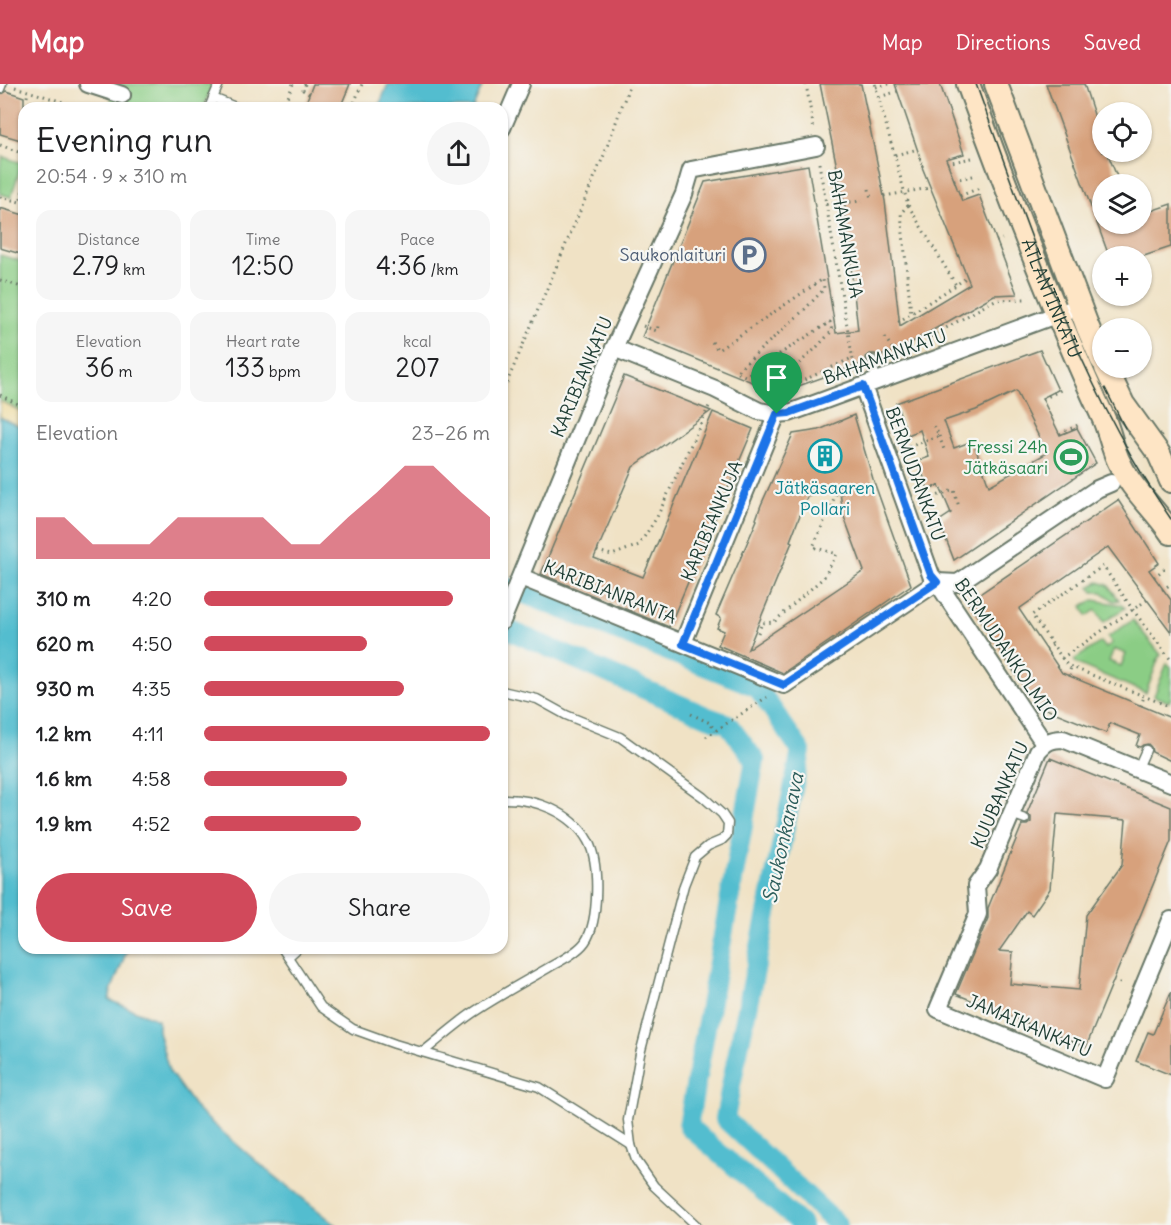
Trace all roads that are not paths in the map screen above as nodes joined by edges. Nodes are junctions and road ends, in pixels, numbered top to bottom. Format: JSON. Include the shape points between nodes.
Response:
{"nodes":[{"id":1,"x":2,"y":84,"type":"edge"},
{"id":2,"x":88,"y":84,"type":"edge"},
{"id":3,"x":219,"y":84,"type":"edge"},
{"id":4,"x":521,"y":84,"type":"edge"},
{"id":5,"x":968,"y":84,"type":"edge"},
{"id":6,"x":1000,"y":86,"type":"edge"},
{"id":7,"x":0,"y":90,"type":"edge"},
{"id":8,"x":122,"y":95,"type":"dead end"},
{"id":9,"x":213,"y":98,"type":"junction"},
{"id":10,"x":211,"y":102,"type":"edge"},
{"id":11,"x":223,"y":102,"type":"edge"},
{"id":12,"x":508,"y":114,"type":"edge"},
{"id":13,"x":816,"y":146,"type":"road end"},
{"id":14,"x":1069,"y":310,"type":"junction"},
{"id":15,"x":1092,"y":337,"type":"edge"},
{"id":16,"x":614,"y":348,"type":"junction"},
{"id":17,"x":872,"y":360,"type":"dead end"},
{"id":18,"x":1111,"y":378,"type":"edge"},
{"id":19,"x":866,"y":385,"type":"junction"},
{"id":20,"x":777,"y":414,"type":"junction"},
{"id":21,"x":1171,"y":481,"type":"edge"},
{"id":22,"x":1111,"y":483,"type":"dead end"},
{"id":23,"x":1171,"y":533,"type":"edge"},
{"id":24,"x":521,"y":579,"type":"junction"},
{"id":25,"x":934,"y":579,"type":"junction"},
{"id":26,"x":508,"y":608,"type":"edge"},
{"id":27,"x":683,"y":644,"type":"junction"},
{"id":28,"x":784,"y":685,"type":"joint"},
{"id":29,"x":508,"y":692,"type":"edge"},
{"id":30,"x":1044,"y":743,"type":"junction"},
{"id":31,"x":1146,"y":750,"type":"dead end"},
{"id":32,"x":1137,"y":770,"type":"junction"},
{"id":33,"x":1171,"y":783,"type":"edge"},
{"id":34,"x":508,"y":799,"type":"edge"},
{"id":35,"x":1171,"y":920,"type":"edge"},
{"id":36,"x":286,"y":954,"type":"edge"},
{"id":37,"x":291,"y":954,"type":"edge"},
{"id":38,"x":288,"y":957,"type":"junction"},
{"id":39,"x":938,"y":1009,"type":"joint"},
{"id":40,"x":423,"y":1052,"type":"junction"},
{"id":41,"x":631,"y":1145,"type":"junction"},
{"id":42,"x":696,"y":1225,"type":"edge"}],
"edges":[{"from":1,"to":7,"type":"lane"},
{"from":2,"to":8,"type":"street"},
{"from":3,"to":9,"type":"lane"},
{"from":4,"to":12,"type":"street"},
{"from":5,"to":14,"type":"street","name":"ATLANTINKATU","via":[[1001,177]]},
{"from":6,"to":14,"type":"street","name":"ATLANTINKATU"},
{"from":9,"to":10,"type":"lane"},
{"from":9,"to":11,"type":"lane"},
{"from":13,"to":16,"type":"street","name":"KARIBIANKATU","via":[[691,170],[684,194]]},
{"from":14,"to":15,"type":"street","name":"ATLANTINKATU"},
{"from":14,"to":19,"type":"street","name":"BAHAMANKATU"},
{"from":14,"to":23,"type":"street","name":"ATLANTINKATU","via":[[1119,463]]},
{"from":16,"to":20,"type":"street","name":"BAHAMANKATU","via":[[759,411]]},
{"from":16,"to":24,"type":"street","name":"KARIBIANKATU"},
{"from":17,"to":19,"type":"lane"},
{"from":18,"to":21,"type":"street","name":"ATLANTINKATU","via":[[1123,404],[1159,454]]},
{"from":19,"to":20,"type":"street","name":"BAHAMANKATU"},
{"from":19,"to":25,"type":"street","name":"BERMUDANKATU"},
{"from":20,"to":27,"type":"street","name":"KARIBIANKUJA"},
{"from":22,"to":25,"type":"street","via":[[958,583]]},
{"from":24,"to":26,"type":"street","name":"KARIBIANKATU"},
{"from":24,"to":27,"type":"street","name":"KARIBIANRANTA"},
{"from":25,"to":28,"type":"street","name":"BERMUDANKOLMIO"},
{"from":25,"to":30,"type":"street","name":"BERMUDANKOLMIO"},
{"from":27,"to":28,"type":"street","name":"KARIBIANRANTA"},
{"from":29,"to":41,"type":"lane","via":[[537,699],[620,737],[703,797],[728,823],[727,835],[695,857],[684,885],[640,1054],[628,1120]]},
{"from":30,"to":32,"type":"street","name":"KUUBANKATU","via":[[1063,739]]},
{"from":30,"to":39,"type":"street","name":"KUUBANKATU","via":[[1018,816],[976,886],[978,914]]},
{"from":31,"to":32,"type":"lane"},
{"from":32,"to":33,"type":"street","name":"KUUBANKATU"},
{"from":34,"to":40,"type":"lane","via":[[529,800],[562,814],[583,832],[594,851],[597,870],[592,929],[584,944],[571,954],[474,1011]]},
{"from":35,"to":39,"type":"street","name":"JAMAIKANKATU","via":[[1105,1079]]},
{"from":36,"to":38,"type":"lane"},
{"from":37,"to":38,"type":"lane"},
{"from":38,"to":40,"type":"lane","via":[[321,1007],[353,1029]]},
{"from":40,"to":41,"type":"lane","via":[[539,1087]]},
{"from":41,"to":42,"type":"lane","via":[[636,1160],[654,1185]]}]}
